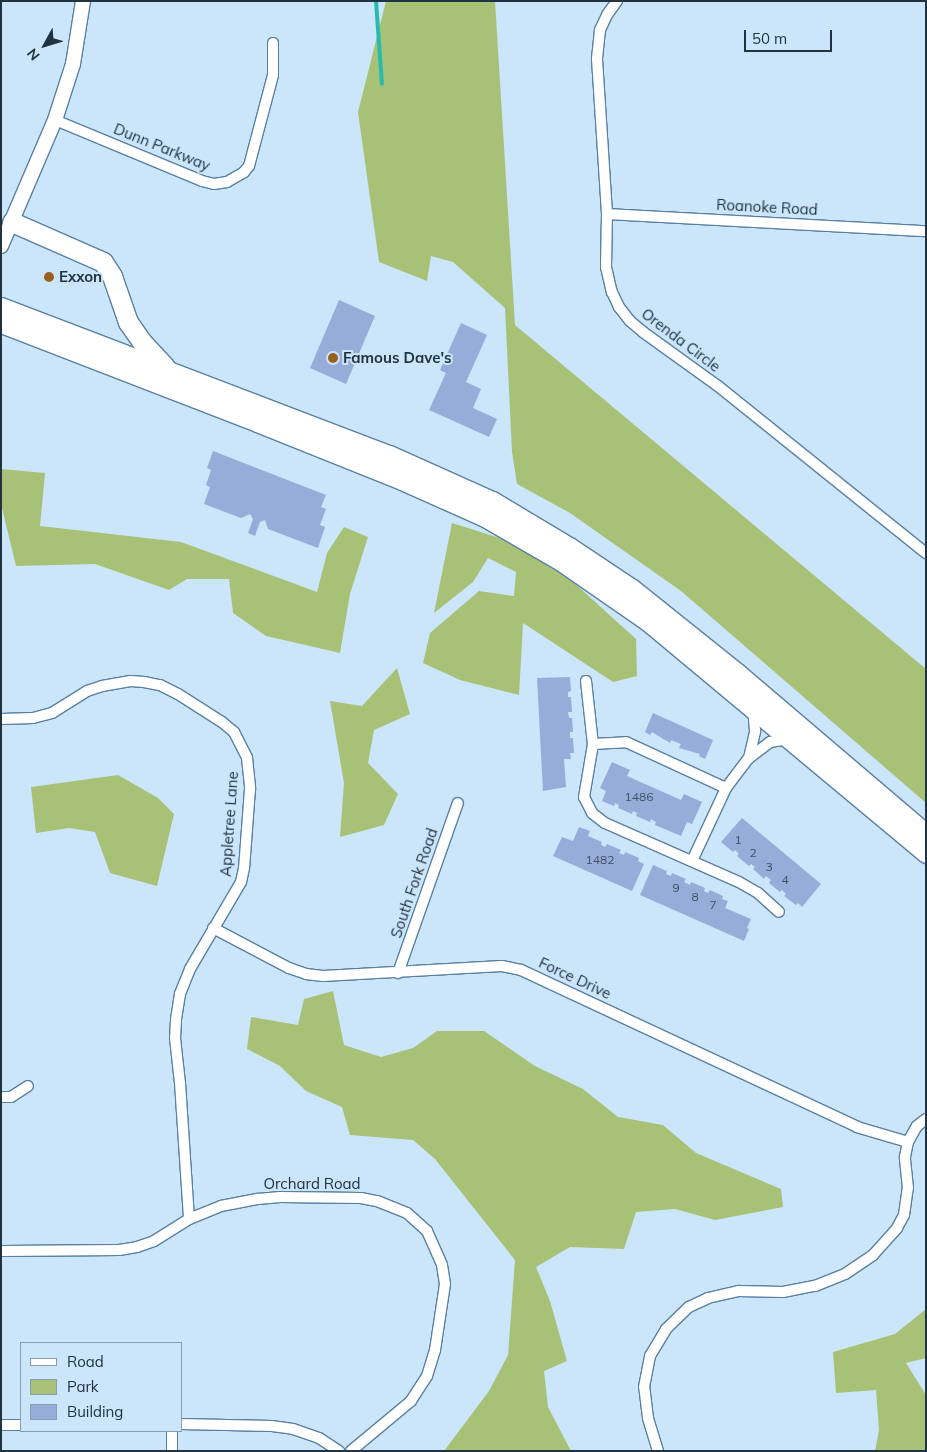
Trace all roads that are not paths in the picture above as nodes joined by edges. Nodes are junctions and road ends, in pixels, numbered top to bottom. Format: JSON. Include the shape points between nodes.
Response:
{"nodes":[{"id":1,"x":83,"y":1,"type":"edge"},
{"id":2,"x":617,"y":1,"type":"edge"},
{"id":3,"x":273,"y":43,"type":"dead end"},
{"id":4,"x":55,"y":120,"type":"junction"},
{"id":5,"x":608,"y":214,"type":"junction"},
{"id":6,"x":12,"y":222,"type":"junction"},
{"id":7,"x":926,"y":231,"type":"edge"},
{"id":8,"x":1,"y":246,"type":"edge"},
{"id":9,"x":1,"y":307,"type":"edge"},
{"id":10,"x":1,"y":323,"type":"edge"},
{"id":11,"x":165,"y":367,"type":"junction"},
{"id":12,"x":926,"y":553,"type":"edge"},
{"id":13,"x":586,"y":681,"type":"dead end"},
{"id":14,"x":753,"y":707,"type":"junction"},
{"id":15,"x":1,"y":720,"type":"edge"},
{"id":16,"x":790,"y":739,"type":"junction"},
{"id":17,"x":593,"y":744,"type":"junction"},
{"id":18,"x":749,"y":758,"type":"junction"},
{"id":19,"x":726,"y":788,"type":"junction"},
{"id":20,"x":458,"y":803,"type":"dead end"},
{"id":21,"x":926,"y":834,"type":"edge"},
{"id":22,"x":926,"y":854,"type":"edge"},
{"id":23,"x":692,"y":861,"type":"junction"},
{"id":24,"x":779,"y":912,"type":"dead end"},
{"id":25,"x":213,"y":928,"type":"junction"},
{"id":26,"x":398,"y":973,"type":"junction"},
{"id":27,"x":28,"y":1086,"type":"dead end"},
{"id":28,"x":1,"y":1097,"type":"edge"},
{"id":29,"x":926,"y":1119,"type":"edge"},
{"id":30,"x":908,"y":1142,"type":"junction"},
{"id":31,"x":189,"y":1219,"type":"junction"},
{"id":32,"x":1,"y":1251,"type":"edge"},
{"id":33,"x":182,"y":1424,"type":"edge"},
{"id":34,"x":1,"y":1425,"type":"edge"},
{"id":35,"x":20,"y":1425,"type":"edge"},
{"id":36,"x":172,"y":1432,"type":"edge"},
{"id":37,"x":172,"y":1451,"type":"edge"},
{"id":38,"x":339,"y":1451,"type":"edge"},
{"id":39,"x":351,"y":1451,"type":"edge"},
{"id":40,"x":658,"y":1451,"type":"edge"}],
"edges":[{"from":1,"to":4,"type":"street","via":[[73,64]]},
{"from":2,"to":5,"type":"street","name":"Orenda Circle","via":[[606,15],[597,46]]},
{"from":3,"to":4,"type":"street","name":"Dunn Parkway","via":[[273,75],[249,166],[226,182],[202,181]]},
{"from":4,"to":6,"type":"street"},
{"from":5,"to":7,"type":"street","name":"Roanoke Road"},
{"from":5,"to":12,"type":"street","name":"Orenda Circle","via":[[606,267],[609,284],[630,321],[718,386]]},
{"from":6,"to":8,"type":"street"},
{"from":6,"to":11,"type":"highway","via":[[103,262],[112,276],[128,322]]},
{"from":9,"to":11,"type":"highway","via":[[150,365]]},
{"from":10,"to":14,"type":"highway","via":[[257,422],[485,517],[602,587]]},
{"from":11,"to":21,"type":"highway","via":[[411,463],[492,501],[569,547],[632,589]]},
{"from":13,"to":17,"type":"street"},
{"from":14,"to":16,"type":"highway"},
{"from":14,"to":18,"type":"street","via":[[755,731]]},
{"from":15,"to":25,"type":"street","name":"Appletree Lane","via":[[42,716],[61,709],[88,691],[131,681],[160,686],[178,694],[234,732],[250,772],[244,868],[236,893]]},
{"from":16,"to":18,"type":"street","via":[[770,742]]},
{"from":16,"to":22,"type":"highway"},
{"from":17,"to":19,"type":"street","via":[[626,742]]},
{"from":17,"to":23,"type":"street","via":[[584,797],[592,812],[606,823]]},
{"from":18,"to":19,"type":"street"},
{"from":19,"to":23,"type":"street"},
{"from":20,"to":26,"type":"street","name":"South Fork Road"},
{"from":23,"to":24,"type":"street","via":[[758,893]]},
{"from":25,"to":26,"type":"street","name":"Force Drive","via":[[306,974]]},
{"from":25,"to":31,"type":"street","name":"Appletree Lane","via":[[190,969],[180,994],[176,1020]]},
{"from":26,"to":30,"type":"street","name":"Force Drive","via":[[502,966],[521,970],[858,1126]]},
{"from":27,"to":28,"type":"street","via":[[11,1097]]},
{"from":29,"to":30,"type":"street","via":[[917,1126]]},
{"from":30,"to":40,"type":"street","via":[[905,1158],[908,1188],[904,1215],[873,1255],[846,1274],[815,1286],[783,1292],[728,1292],[708,1298],[681,1314],[666,1329],[650,1356],[644,1387],[645,1408]]},
{"from":31,"to":32,"type":"street","name":"Orchard Road","via":[[154,1241],[119,1250]]},
{"from":31,"to":39,"type":"street","name":"Orchard Road","via":[[230,1204],[258,1199],[361,1198],[407,1214],[427,1231],[440,1256],[445,1284],[435,1350],[427,1376],[410,1401]]},
{"from":33,"to":38,"type":"street","via":[[293,1429],[319,1438]]},
{"from":34,"to":35,"type":"street"},
{"from":36,"to":37,"type":"street"}]}
